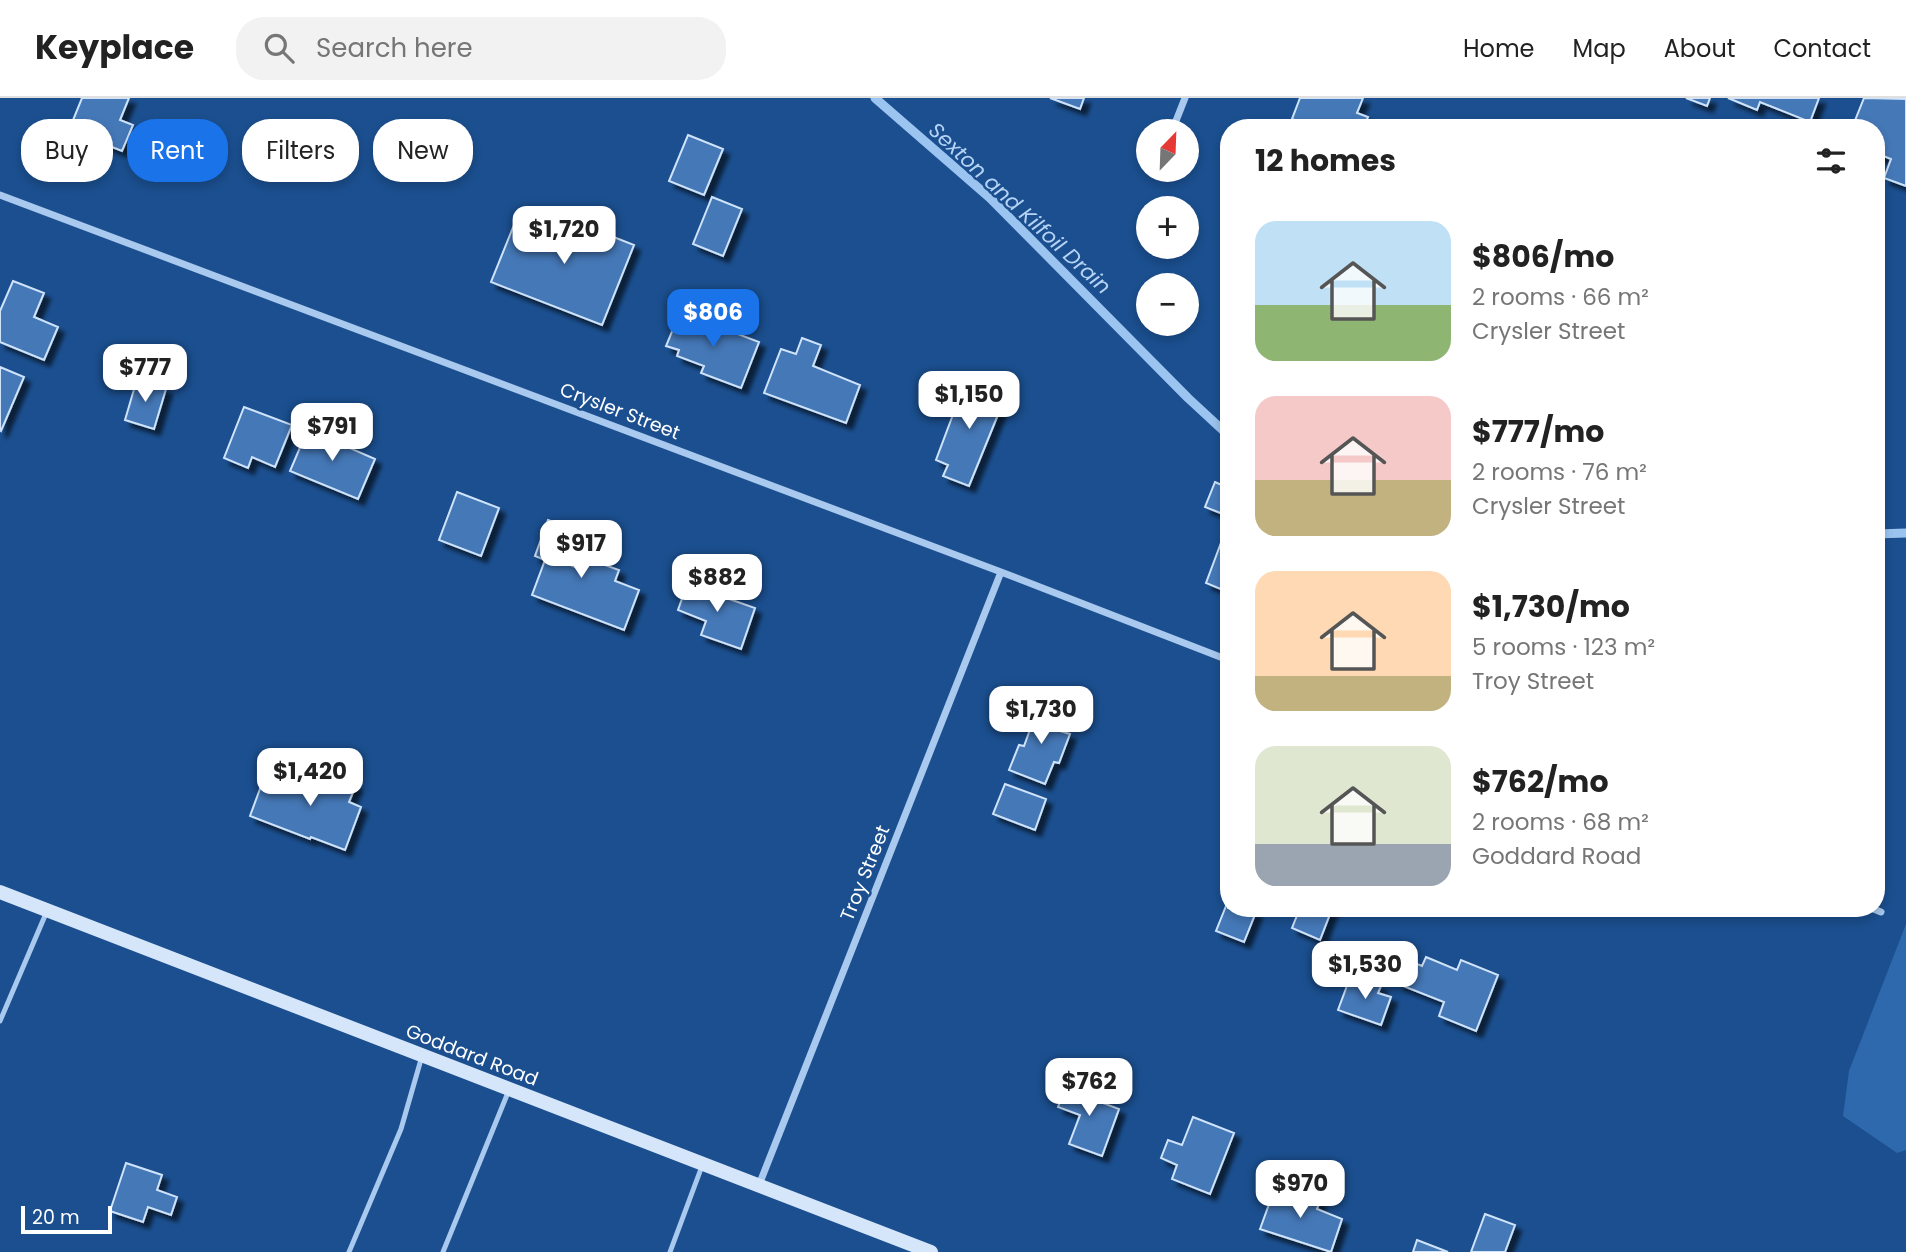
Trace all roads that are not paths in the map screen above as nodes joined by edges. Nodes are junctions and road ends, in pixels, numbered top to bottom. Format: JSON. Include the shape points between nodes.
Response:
{"nodes":[{"id":1,"x":1185,"y":98,"type":"edge"},
{"id":2,"x":1177,"y":119,"type":"edge"},
{"id":3,"x":0,"y":195,"type":"edge"},
{"id":4,"x":1001,"y":572,"type":"junction"},
{"id":5,"x":1220,"y":657,"type":"edge"},
{"id":6,"x":0,"y":892,"type":"edge"},
{"id":7,"x":47,"y":911,"type":"junction"},
{"id":8,"x":0,"y":1021,"type":"edge"},
{"id":9,"x":422,"y":1056,"type":"junction"},
{"id":10,"x":509,"y":1090,"type":"junction"},
{"id":11,"x":703,"y":1164,"type":"junction"},
{"id":12,"x":759,"y":1185,"type":"junction"},
{"id":13,"x":349,"y":1252,"type":"edge"},
{"id":14,"x":443,"y":1252,"type":"edge"},
{"id":15,"x":670,"y":1252,"type":"edge"},
{"id":16,"x":931,"y":1252,"type":"edge"}],
"edges":[{"from":1,"to":2,"type":"street"},
{"from":3,"to":4,"type":"street","name":"Crysler Street"},
{"from":4,"to":5,"type":"street","name":"Crysler Street"},
{"from":4,"to":12,"type":"street","name":"Troy Street"},
{"from":6,"to":7,"type":"main road","name":"Goddard Road"},
{"from":7,"to":8,"type":"lane"},
{"from":7,"to":9,"type":"main road","name":"Goddard Road"},
{"from":9,"to":10,"type":"main road","name":"Goddard Road"},
{"from":9,"to":13,"type":"lane","via":[[401,1129]]},
{"from":10,"to":11,"type":"main road","name":"Goddard Road"},
{"from":10,"to":14,"type":"lane"},
{"from":11,"to":12,"type":"main road","name":"Goddard Road"},
{"from":11,"to":15,"type":"lane"},
{"from":12,"to":16,"type":"main road","name":"Goddard Road"}]}
